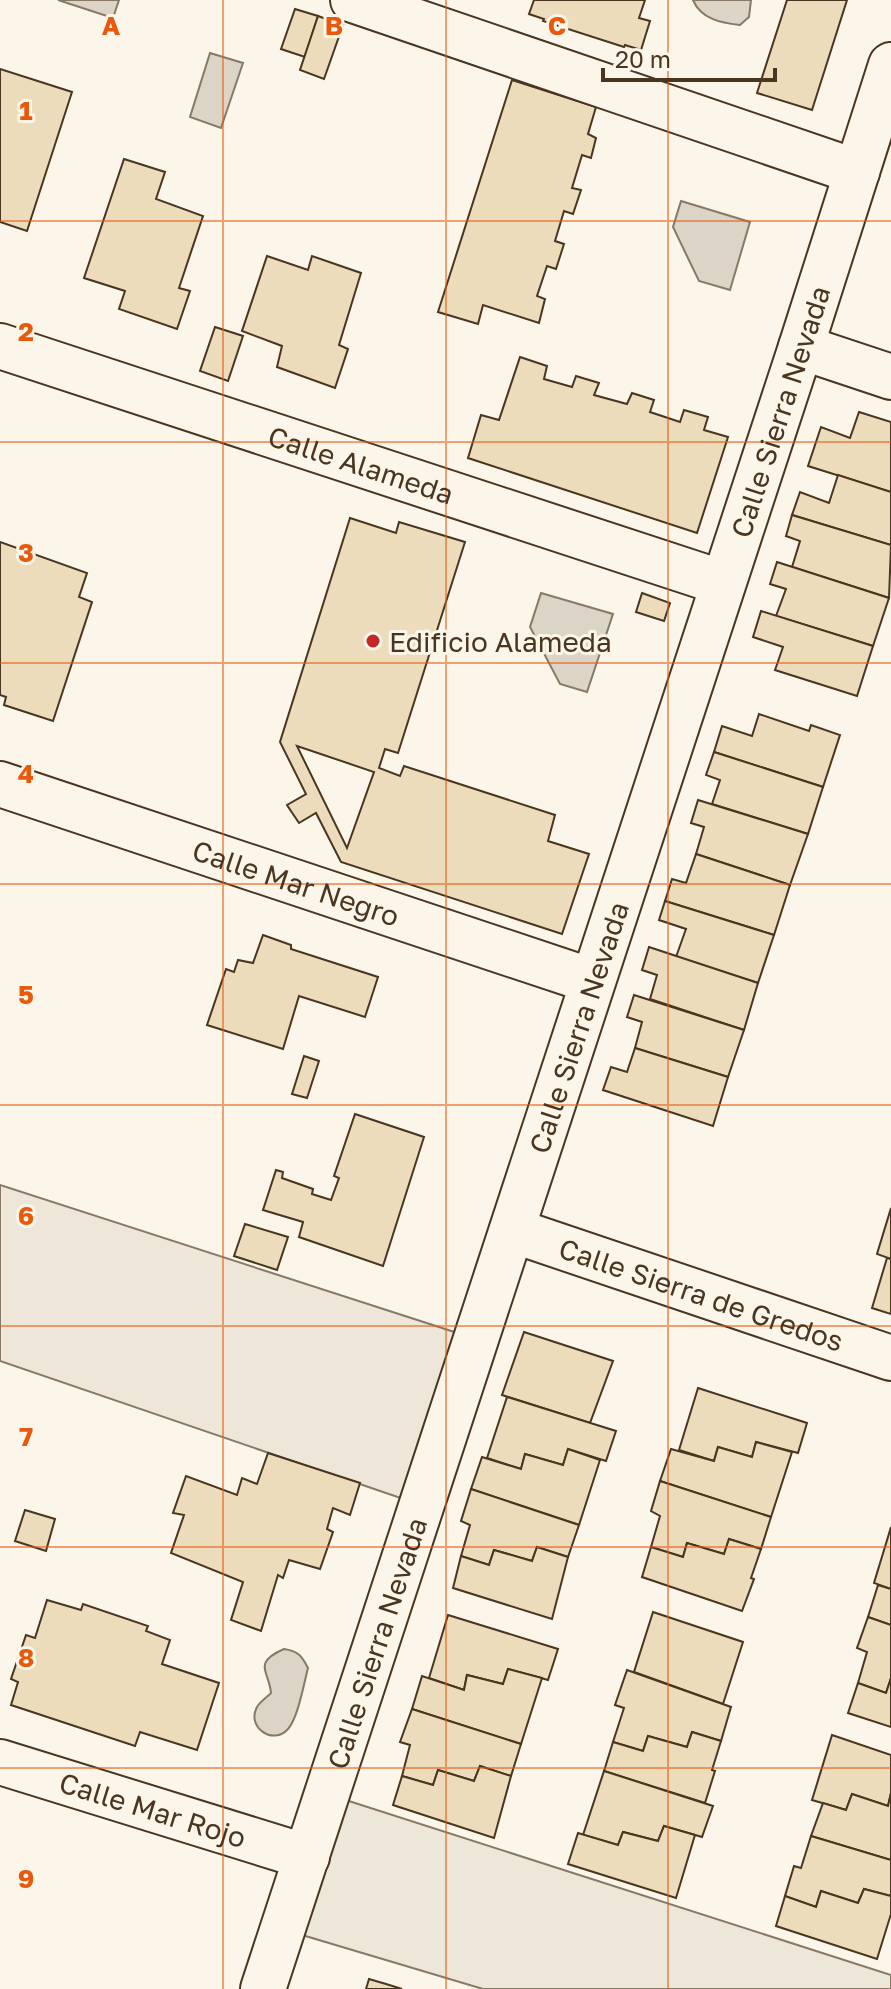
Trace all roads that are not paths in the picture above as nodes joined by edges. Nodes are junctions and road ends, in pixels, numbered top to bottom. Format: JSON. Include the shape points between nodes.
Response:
{"nodes":[{"id":1,"x":353,"y":0,"type":"edge"},
{"id":2,"x":891,"y":65,"type":"edge"},
{"id":3,"x":857,"y":172,"type":"junction"},
{"id":4,"x":0,"y":346,"type":"edge"},
{"id":5,"x":801,"y":347,"type":"junction"},
{"id":6,"x":891,"y":377,"type":"edge"},
{"id":7,"x":723,"y":583,"type":"junction"},
{"id":8,"x":0,"y":784,"type":"edge"},
{"id":9,"x":592,"y":981,"type":"junction"},
{"id":10,"x":512,"y":1230,"type":"junction"},
{"id":11,"x":891,"y":1358,"type":"edge"},
{"id":12,"x":0,"y":1762,"type":"edge"},
{"id":13,"x":307,"y":1857,"type":"junction"},
{"id":14,"x":263,"y":1989,"type":"edge"}],
"edges":[{"from":1,"to":3,"type":"street"},
{"from":2,"to":3,"type":"street","name":"Calle Sierra Nevada"},
{"from":3,"to":5,"type":"street","name":"Calle Sierra Nevada"},
{"from":4,"to":7,"type":"street","name":"Calle Alameda"},
{"from":5,"to":6,"type":"street"},
{"from":5,"to":7,"type":"street","name":"Calle Sierra Nevada"},
{"from":7,"to":9,"type":"street","name":"Calle Sierra Nevada"},
{"from":8,"to":9,"type":"street","name":"Calle Mar Negro"},
{"from":9,"to":10,"type":"street","name":"Calle Sierra Nevada"},
{"from":10,"to":11,"type":"street","name":"Calle Sierra de Gredos"},
{"from":10,"to":13,"type":"street","name":"Calle Sierra Nevada"},
{"from":12,"to":13,"type":"street","name":"Calle Mar Rojo"},
{"from":13,"to":14,"type":"street","name":"Calle Sierra Nevada"}]}
